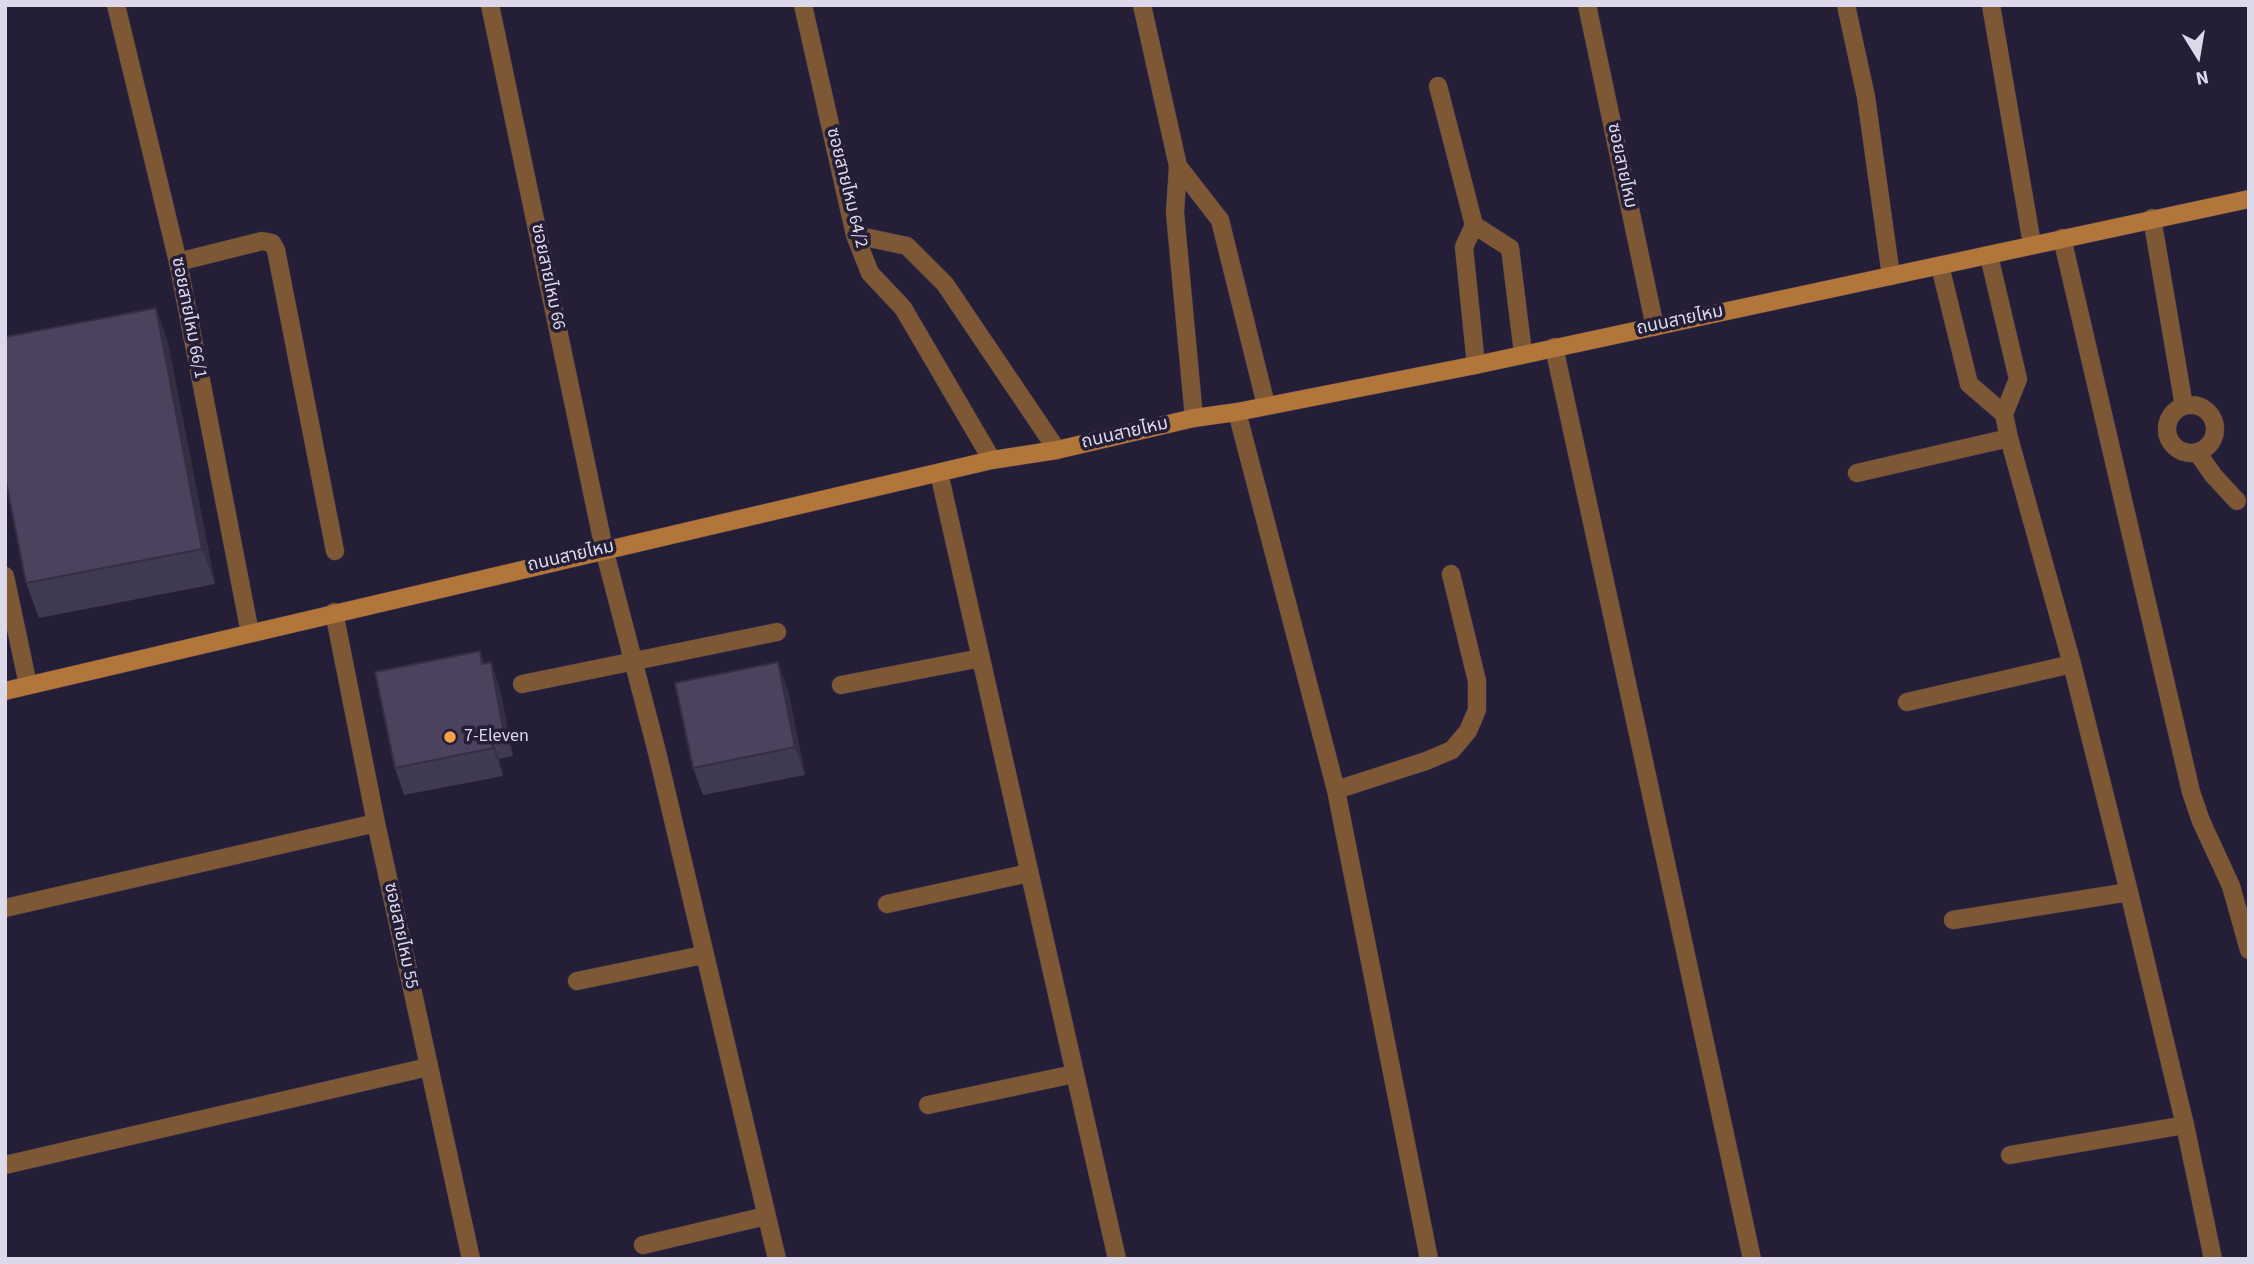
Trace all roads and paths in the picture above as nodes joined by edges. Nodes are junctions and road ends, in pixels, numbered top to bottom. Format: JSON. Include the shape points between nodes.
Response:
{"nodes":[{"id":1,"x":116,"y":5,"type":"edge"},
{"id":2,"x":490,"y":5,"type":"edge"},
{"id":3,"x":803,"y":5,"type":"edge"},
{"id":4,"x":1142,"y":5,"type":"edge"},
{"id":5,"x":1587,"y":5,"type":"edge"},
{"id":6,"x":1846,"y":5,"type":"edge"},
{"id":7,"x":1991,"y":5,"type":"edge"},
{"id":8,"x":1438,"y":86,"type":"dead end"},
{"id":9,"x":1178,"y":166,"type":"junction"},
{"id":10,"x":2249,"y":199,"type":"edge"},
{"id":11,"x":2152,"y":218,"type":"junction"},
{"id":12,"x":1474,"y":225,"type":"junction"},
{"id":13,"x":855,"y":235,"type":"junction"},
{"id":14,"x":2062,"y":238,"type":"junction"},
{"id":15,"x":2032,"y":244,"type":"junction"},
{"id":16,"x":1989,"y":256,"type":"junction"},
{"id":17,"x":178,"y":262,"type":"junction"},
{"id":18,"x":1940,"y":266,"type":"junction"},
{"id":19,"x":1891,"y":276,"type":"junction"},
{"id":20,"x":1655,"y":327,"type":"junction"},
{"id":21,"x":1554,"y":347,"type":"junction"},
{"id":22,"x":1523,"y":353,"type":"junction"},
{"id":23,"x":1476,"y":365,"type":"junction"},
{"id":24,"x":1266,"y":405,"type":"junction"},
{"id":25,"x":2184,"y":406,"type":"junction"},
{"id":26,"x":1237,"y":412,"type":"junction"},
{"id":27,"x":2004,"y":414,"type":"junction"},
{"id":28,"x":1194,"y":418,"type":"junction"},
{"id":29,"x":2009,"y":438,"type":"junction"},
{"id":30,"x":1057,"y":450,"type":"junction"},
{"id":31,"x":2197,"y":452,"type":"junction"},
{"id":32,"x":992,"y":460,"type":"junction"},
{"id":33,"x":939,"y":473,"type":"junction"},
{"id":34,"x":1857,"y":473,"type":"dead end"},
{"id":35,"x":2237,"y":501,"type":"dead end"},
{"id":36,"x":604,"y":549,"type":"junction"},
{"id":37,"x":335,"y":551,"type":"dead end"},
{"id":38,"x":1451,"y":574,"type":"dead end"},
{"id":39,"x":5,"y":576,"type":"edge"},
{"id":40,"x":334,"y":612,"type":"junction"},
{"id":41,"x":777,"y":632,"type":"dead end"},
{"id":42,"x":250,"y":633,"type":"junction"},
{"id":43,"x":981,"y":658,"type":"junction"},
{"id":44,"x":633,"y":662,"type":"junction"},
{"id":45,"x":2072,"y":664,"type":"junction"},
{"id":46,"x":522,"y":684,"type":"dead end"},
{"id":47,"x":28,"y":685,"type":"junction"},
{"id":48,"x":841,"y":685,"type":"dead end"},
{"id":49,"x":5,"y":691,"type":"edge"},
{"id":50,"x":1907,"y":702,"type":"dead end"},
{"id":51,"x":1336,"y":790,"type":"junction"},
{"id":52,"x":376,"y":823,"type":"junction"},
{"id":53,"x":1029,"y":873,"type":"junction"},
{"id":54,"x":2129,"y":892,"type":"junction"},
{"id":55,"x":887,"y":904,"type":"dead end"},
{"id":56,"x":5,"y":908,"type":"edge"},
{"id":57,"x":1953,"y":920,"type":"dead end"},
{"id":58,"x":2249,"y":950,"type":"edge"},
{"id":59,"x":704,"y":955,"type":"junction"},
{"id":60,"x":578,"y":981,"type":"dead end"},
{"id":61,"x":428,"y":1067,"type":"junction"},
{"id":62,"x":1074,"y":1074,"type":"junction"},
{"id":63,"x":928,"y":1105,"type":"dead end"},
{"id":64,"x":2185,"y":1125,"type":"junction"},
{"id":65,"x":2010,"y":1155,"type":"dead end"},
{"id":66,"x":5,"y":1165,"type":"edge"},
{"id":67,"x":766,"y":1216,"type":"junction"},
{"id":68,"x":643,"y":1245,"type":"dead end"},
{"id":69,"x":471,"y":1259,"type":"edge"},
{"id":70,"x":777,"y":1259,"type":"edge"},
{"id":71,"x":1116,"y":1259,"type":"edge"},
{"id":72,"x":1429,"y":1259,"type":"edge"},
{"id":73,"x":1752,"y":1259,"type":"edge"},
{"id":74,"x":2213,"y":1259,"type":"edge"}],
"edges":[{"from":1,"to":17,"type":"street","name":"ซอยสายไหม 66/1"},
{"from":2,"to":36,"type":"street","name":"ซอยสายไหม 66"},
{"from":3,"to":13,"type":"street","name":"ซอยสายไหม 64/2"},
{"from":4,"to":9,"type":"street"},
{"from":5,"to":20,"type":"street","name":"ซอยสายไหม"},
{"from":6,"to":19,"type":"street","via":[[1866,97]]},
{"from":7,"to":15,"type":"street"},
{"from":8,"to":12,"type":"street"},
{"from":9,"to":24,"type":"street","via":[[1220,220]]},
{"from":9,"to":28,"type":"street","via":[[1175,213]]},
{"from":10,"to":11,"type":"main road","name":"ถนนสายไหม"},
{"from":11,"to":14,"type":"main road","name":"ถนนสายไหม"},
{"from":11,"to":25,"type":"street"},
{"from":12,"to":22,"type":"street","via":[[1510,248]]},
{"from":12,"to":23,"type":"street","via":[[1464,247]]},
{"from":13,"to":30,"type":"street","via":[[907,246],[945,284]]},
{"from":13,"to":32,"type":"street","name":"ซอยสายไหม 64/2","via":[[870,273],[903,308]]},
{"from":14,"to":15,"type":"main road","name":"ถนนสายไหม"},
{"from":14,"to":58,"type":"street","via":[[2191,792],[2231,887]]},
{"from":15,"to":16,"type":"main road","name":"ถนนสายไหม"},
{"from":16,"to":18,"type":"main road","name":"ถนนสายไหม"},
{"from":16,"to":27,"type":"street","via":[[2018,379]]},
{"from":17,"to":37,"type":"street","via":[[262,241],[272,243],[276,250]]},
{"from":17,"to":42,"type":"street","name":"ซอยสายไหม 66/1"},
{"from":18,"to":19,"type":"main road","name":"ถนนสายไหม"},
{"from":18,"to":27,"type":"street","via":[[1969,384]]},
{"from":19,"to":20,"type":"main road","name":"ถนนสายไหม"},
{"from":20,"to":21,"type":"main road","name":"ถนนสายไหม"},
{"from":21,"to":22,"type":"main road","name":"ถนนสายไหม"},
{"from":21,"to":73,"type":"street"},
{"from":22,"to":23,"type":"main road","name":"ถนนสายไหม"},
{"from":23,"to":24,"type":"main road","name":"ถนนสายไหม"},
{"from":24,"to":26,"type":"main road","name":"ถนนสายไหม"},
{"from":25,"to":31,"type":"street","via":[[2195,405],[2212,417],[2213,438]]},
{"from":25,"to":31,"type":"street","via":[[2174,410],[2166,430],[2176,448]]},
{"from":26,"to":28,"type":"main road","name":"ถนนสายไหม"},
{"from":26,"to":51,"type":"street"},
{"from":27,"to":29,"type":"street"},
{"from":28,"to":30,"type":"main road","name":"ถนนสายไหม"},
{"from":29,"to":34,"type":"street"},
{"from":29,"to":45,"type":"street"},
{"from":30,"to":32,"type":"main road","name":"ถนนสายไหม"},
{"from":31,"to":35,"type":"street"},
{"from":32,"to":33,"type":"main road","name":"ถนนสายไหม"},
{"from":33,"to":36,"type":"main road","name":"ถนนสายไหม"},
{"from":33,"to":43,"type":"street"},
{"from":36,"to":40,"type":"main road","name":"ถนนสายไหม"},
{"from":36,"to":44,"type":"street","name":"ซอยสายไหม 66"},
{"from":38,"to":51,"type":"street","via":[[1477,681],[1477,710],[1468,731],[1452,750]]},
{"from":39,"to":47,"type":"street"},
{"from":40,"to":42,"type":"main road","name":"ถนนสายไหม"},
{"from":40,"to":52,"type":"street","name":"ซอยสายไหม 55"},
{"from":41,"to":44,"type":"street"},
{"from":42,"to":47,"type":"main road","name":"ถนนสายไหม"},
{"from":43,"to":48,"type":"street"},
{"from":43,"to":53,"type":"street"},
{"from":44,"to":46,"type":"street"},
{"from":44,"to":59,"type":"street","name":"ซอยสายไหม 66"},
{"from":45,"to":50,"type":"street"},
{"from":45,"to":54,"type":"street"},
{"from":47,"to":49,"type":"main road","name":"ถนนสายไหม"},
{"from":51,"to":72,"type":"street"},
{"from":52,"to":56,"type":"street"},
{"from":52,"to":61,"type":"street","name":"ซอยสายไหม 55"},
{"from":53,"to":55,"type":"street"},
{"from":53,"to":62,"type":"street"},
{"from":54,"to":57,"type":"street"},
{"from":54,"to":64,"type":"street"},
{"from":59,"to":60,"type":"street"},
{"from":59,"to":67,"type":"street","name":"ซอยสายไหม 66"},
{"from":61,"to":66,"type":"street"},
{"from":61,"to":69,"type":"street","name":"ซอยสายไหม 55"},
{"from":62,"to":63,"type":"street"},
{"from":62,"to":71,"type":"street"},
{"from":64,"to":65,"type":"street"},
{"from":64,"to":74,"type":"street"},
{"from":67,"to":68,"type":"street"},
{"from":67,"to":70,"type":"street","name":"ซอยสายไหม 66"}]}
